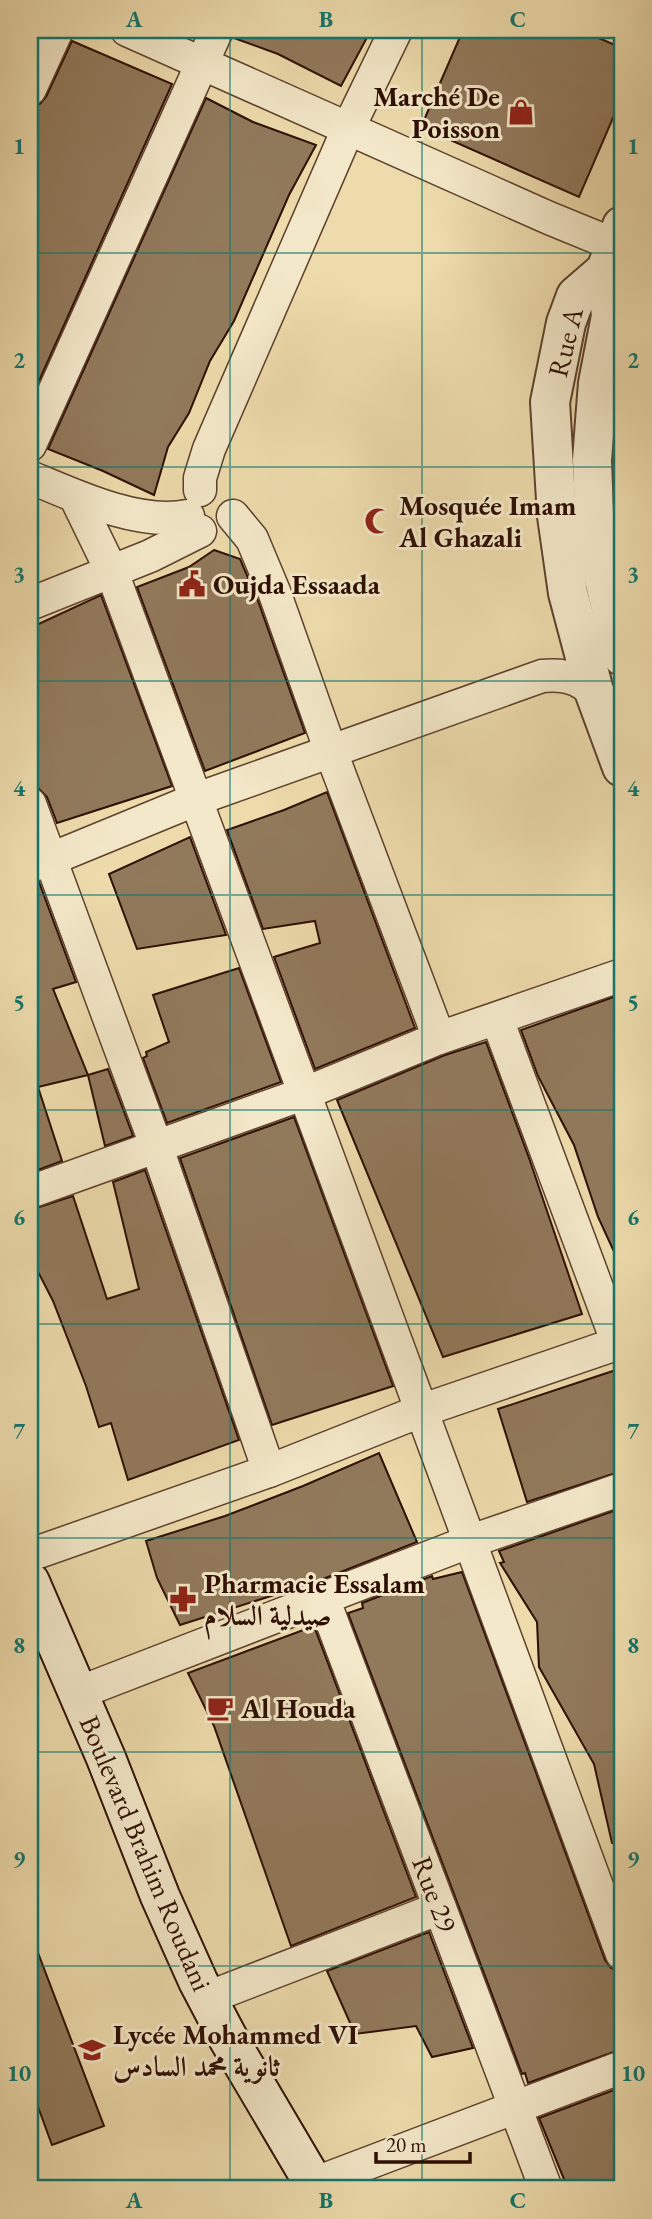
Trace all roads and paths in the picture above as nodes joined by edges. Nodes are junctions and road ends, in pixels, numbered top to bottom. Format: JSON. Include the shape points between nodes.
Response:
{"nodes":[{"id":1,"x":57,"y":30,"type":"edge"},
{"id":2,"x":127,"y":30,"type":"edge"},
{"id":3,"x":217,"y":30,"type":"edge"},
{"id":4,"x":396,"y":30,"type":"edge"},
{"id":5,"x":202,"y":64,"type":"junction"},
{"id":6,"x":30,"y":89,"type":"edge"},
{"id":7,"x":348,"y":129,"type":"junction"},
{"id":8,"x":614,"y":247,"type":"edge"},
{"id":9,"x":30,"y":445,"type":"edge"},
{"id":10,"x":30,"y":477,"type":"edge"},
{"id":11,"x":75,"y":496,"type":"junction"},
{"id":12,"x":196,"y":512,"type":"junction"},
{"id":13,"x":233,"y":516,"type":"junction"},
{"id":14,"x":112,"y":572,"type":"junction"},
{"id":15,"x":30,"y":604,"type":"edge"},
{"id":16,"x":622,"y":656,"type":"edge"},
{"id":17,"x":608,"y":702,"type":"edge"},
{"id":18,"x":331,"y":752,"type":"junction"},
{"id":19,"x":622,"y":767,"type":"edge"},
{"id":20,"x":197,"y":799,"type":"junction"},
{"id":21,"x":30,"y":804,"type":"edge"},
{"id":22,"x":41,"y":863,"type":"edge"},
{"id":23,"x":622,"y":975,"type":"edge"},
{"id":24,"x":498,"y":1019,"type":"junction"},
{"id":25,"x":439,"y":1038,"type":"junction"},
{"id":26,"x":303,"y":1094,"type":"junction"},
{"id":27,"x":157,"y":1148,"type":"junction"},
{"id":28,"x":30,"y":1192,"type":"edge"},
{"id":29,"x":620,"y":1343,"type":"edge"},
{"id":30,"x":423,"y":1410,"type":"junction"},
{"id":31,"x":269,"y":1471,"type":"junction"},
{"id":32,"x":622,"y":1489,"type":"edge"},
{"id":33,"x":471,"y":1541,"type":"junction"},
{"id":34,"x":30,"y":1555,"type":"edge"},
{"id":35,"x":30,"y":1582,"type":"edge"},
{"id":36,"x":323,"y":1598,"type":"junction"},
{"id":37,"x":78,"y":1693,"type":"junction"},
{"id":38,"x":440,"y":1908,"type":"junction"},
{"id":39,"x":622,"y":1954,"type":"edge"},
{"id":40,"x":207,"y":1998,"type":"junction"},
{"id":41,"x":622,"y":2067,"type":"edge"},
{"id":42,"x":516,"y":2109,"type":"junction"},
{"id":43,"x":315,"y":2186,"type":"edge"},
{"id":44,"x":546,"y":2189,"type":"edge"}],
"edges":[{"from":1,"to":6,"type":"street"},
{"from":2,"to":5,"type":"street"},
{"from":3,"to":5,"type":"street"},
{"from":4,"to":7,"type":"street"},
{"from":5,"to":7,"type":"street"},
{"from":5,"to":9,"type":"street"},
{"from":7,"to":8,"type":"street"},
{"from":7,"to":12,"type":"street","via":[[209,449]]},
{"from":8,"to":16,"type":"street","name":"Rue A","via":[[611,317],[594,409],[592,494],[595,540]]},
{"from":8,"to":17,"type":"street","name":"Rue A","via":[[576,296],[550,402],[557,516],[568,593]]},
{"from":10,"to":11,"type":"street"},
{"from":11,"to":12,"type":"street","via":[[160,519]]},
{"from":11,"to":14,"type":"street"},
{"from":12,"to":13,"type":"street","via":[[211,534],[229,525]]},
{"from":12,"to":13,"type":"street","via":[[210,488],[228,496]]},
{"from":12,"to":14,"type":"street"},
{"from":13,"to":18,"type":"street","via":[[252,540],[275,594]]},
{"from":14,"to":15,"type":"street"},
{"from":14,"to":20,"type":"street"},
{"from":17,"to":18,"type":"street","via":[[578,679],[561,674],[542,676]]},
{"from":17,"to":19,"type":"street","name":"Rue A"},
{"from":18,"to":20,"type":"street"},
{"from":18,"to":25,"type":"street"},
{"from":20,"to":22,"type":"street"},
{"from":20,"to":26,"type":"street"},
{"from":21,"to":22,"type":"street"},
{"from":22,"to":27,"type":"street"},
{"from":23,"to":24,"type":"street"},
{"from":24,"to":25,"type":"street"},
{"from":24,"to":29,"type":"street"},
{"from":25,"to":26,"type":"street"},
{"from":26,"to":27,"type":"street"},
{"from":26,"to":30,"type":"street"},
{"from":27,"to":28,"type":"street"},
{"from":27,"to":31,"type":"street"},
{"from":29,"to":30,"type":"street"},
{"from":30,"to":31,"type":"street"},
{"from":30,"to":33,"type":"street"},
{"from":31,"to":34,"type":"street"},
{"from":32,"to":33,"type":"street"},
{"from":33,"to":36,"type":"street"},
{"from":33,"to":39,"type":"street"},
{"from":35,"to":37,"type":"street","name":"Boulevard Brahim Roudani"},
{"from":36,"to":37,"type":"street"},
{"from":36,"to":38,"type":"street","name":"Rue 29"},
{"from":37,"to":40,"type":"street","name":"Boulevard Brahim Roudani","via":[[160,1896]]},
{"from":38,"to":40,"type":"street"},
{"from":38,"to":42,"type":"street","name":"Rue 29"},
{"from":40,"to":43,"type":"street","name":"Boulevard Brahim Roudani"},
{"from":41,"to":42,"type":"street"},
{"from":42,"to":43,"type":"street"},
{"from":42,"to":44,"type":"street","name":"Rue 29"}]}
